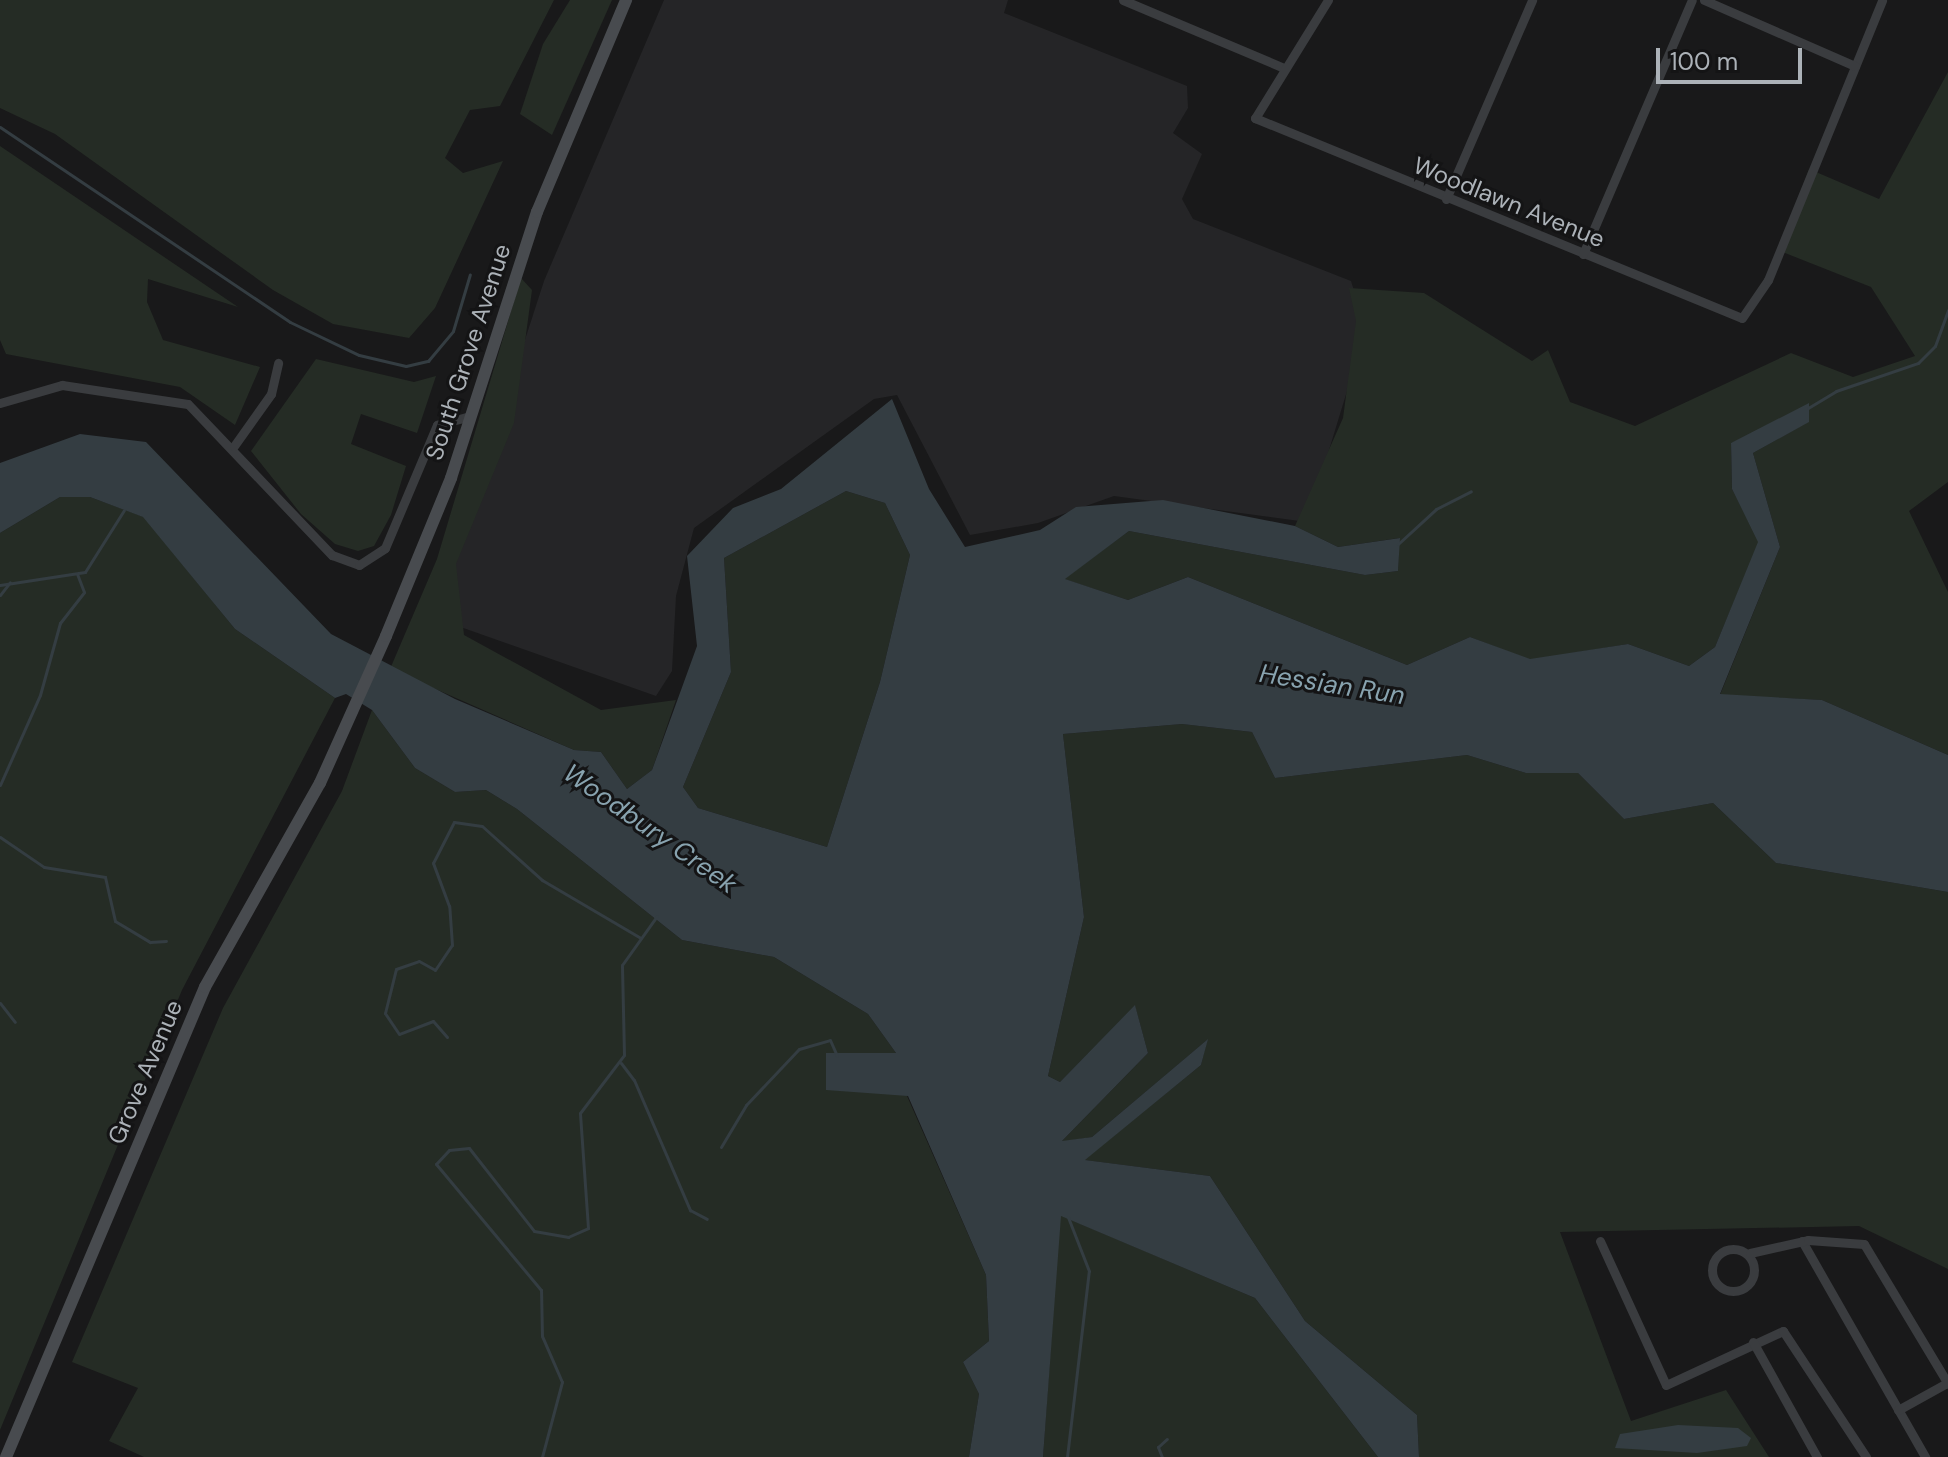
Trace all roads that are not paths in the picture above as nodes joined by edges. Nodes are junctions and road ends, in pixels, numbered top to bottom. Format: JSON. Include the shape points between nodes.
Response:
{"nodes":[{"id":1,"x":626,"y":0,"type":"edge"},
{"id":2,"x":1124,"y":0,"type":"edge"},
{"id":3,"x":1328,"y":0,"type":"edge"},
{"id":4,"x":1532,"y":0,"type":"edge"},
{"id":5,"x":1692,"y":0,"type":"edge"},
{"id":6,"x":1704,"y":0,"type":"edge"},
{"id":7,"x":1882,"y":0,"type":"edge"},
{"id":8,"x":1855,"y":66,"type":"junction"},
{"id":9,"x":1284,"y":68,"type":"junction"},
{"id":10,"x":1446,"y":199,"type":"junction"},
{"id":11,"x":1583,"y":254,"type":"junction"},
{"id":12,"x":278,"y":363,"type":"dead end"},
{"id":13,"x":0,"y":403,"type":"edge"},
{"id":14,"x":471,"y":416,"type":"junction"},
{"id":15,"x":234,"y":446,"type":"junction"},
{"id":16,"x":350,"y":717,"type":"joint"},
{"id":17,"x":1600,"y":1241,"type":"dead end"},
{"id":18,"x":1802,"y":1241,"type":"junction"},
{"id":19,"x":1750,"y":1253,"type":"junction"},
{"id":20,"x":1753,"y":1342,"type":"junction"},
{"id":21,"x":1948,"y":1384,"type":"edge"},
{"id":22,"x":1898,"y":1410,"type":"junction"},
{"id":23,"x":6,"y":1457,"type":"edge"},
{"id":24,"x":1817,"y":1457,"type":"edge"},
{"id":25,"x":1866,"y":1457,"type":"edge"},
{"id":26,"x":1925,"y":1457,"type":"edge"}],
"edges":[{"from":1,"to":14,"type":"main road","name":"South Grove Avenue","via":[[537,212]]},
{"from":2,"to":9,"type":"street"},
{"from":3,"to":9,"type":"street"},
{"from":4,"to":10,"type":"street"},
{"from":5,"to":11,"type":"street"},
{"from":6,"to":8,"type":"street"},
{"from":7,"to":8,"type":"street"},
{"from":8,"to":11,"type":"street","name":"Woodlawn Avenue","via":[[1748,316]]},
{"from":9,"to":10,"type":"street","name":"Woodlawn Avenue","via":[[1255,118]]},
{"from":10,"to":11,"type":"street","name":"Woodlawn Avenue"},
{"from":12,"to":15,"type":"street","via":[[271,394]]},
{"from":13,"to":15,"type":"street","via":[[62,385],[169,397],[199,410]]},
{"from":14,"to":15,"type":"street","via":[[437,425],[385,548],[359,565],[324,548]]},
{"from":14,"to":16,"type":"main road","name":"South Grove Avenue"},
{"from":16,"to":23,"type":"main road","name":"Grove Avenue","via":[[205,987]]},
{"from":17,"to":20,"type":"street","via":[[1666,1385]]},
{"from":18,"to":19,"type":"street"},
{"from":18,"to":21,"type":"street","via":[[1864,1244]]},
{"from":18,"to":22,"type":"street"},
{"from":19,"to":19,"type":"street","via":[[1748,1285],[1724,1290],[1716,1284],[1713,1260],[1739,1248]]},
{"from":20,"to":24,"type":"street"},
{"from":20,"to":25,"type":"street","via":[[1783,1331],[1792,1337]]},
{"from":21,"to":22,"type":"street"},
{"from":22,"to":26,"type":"street"}]}
